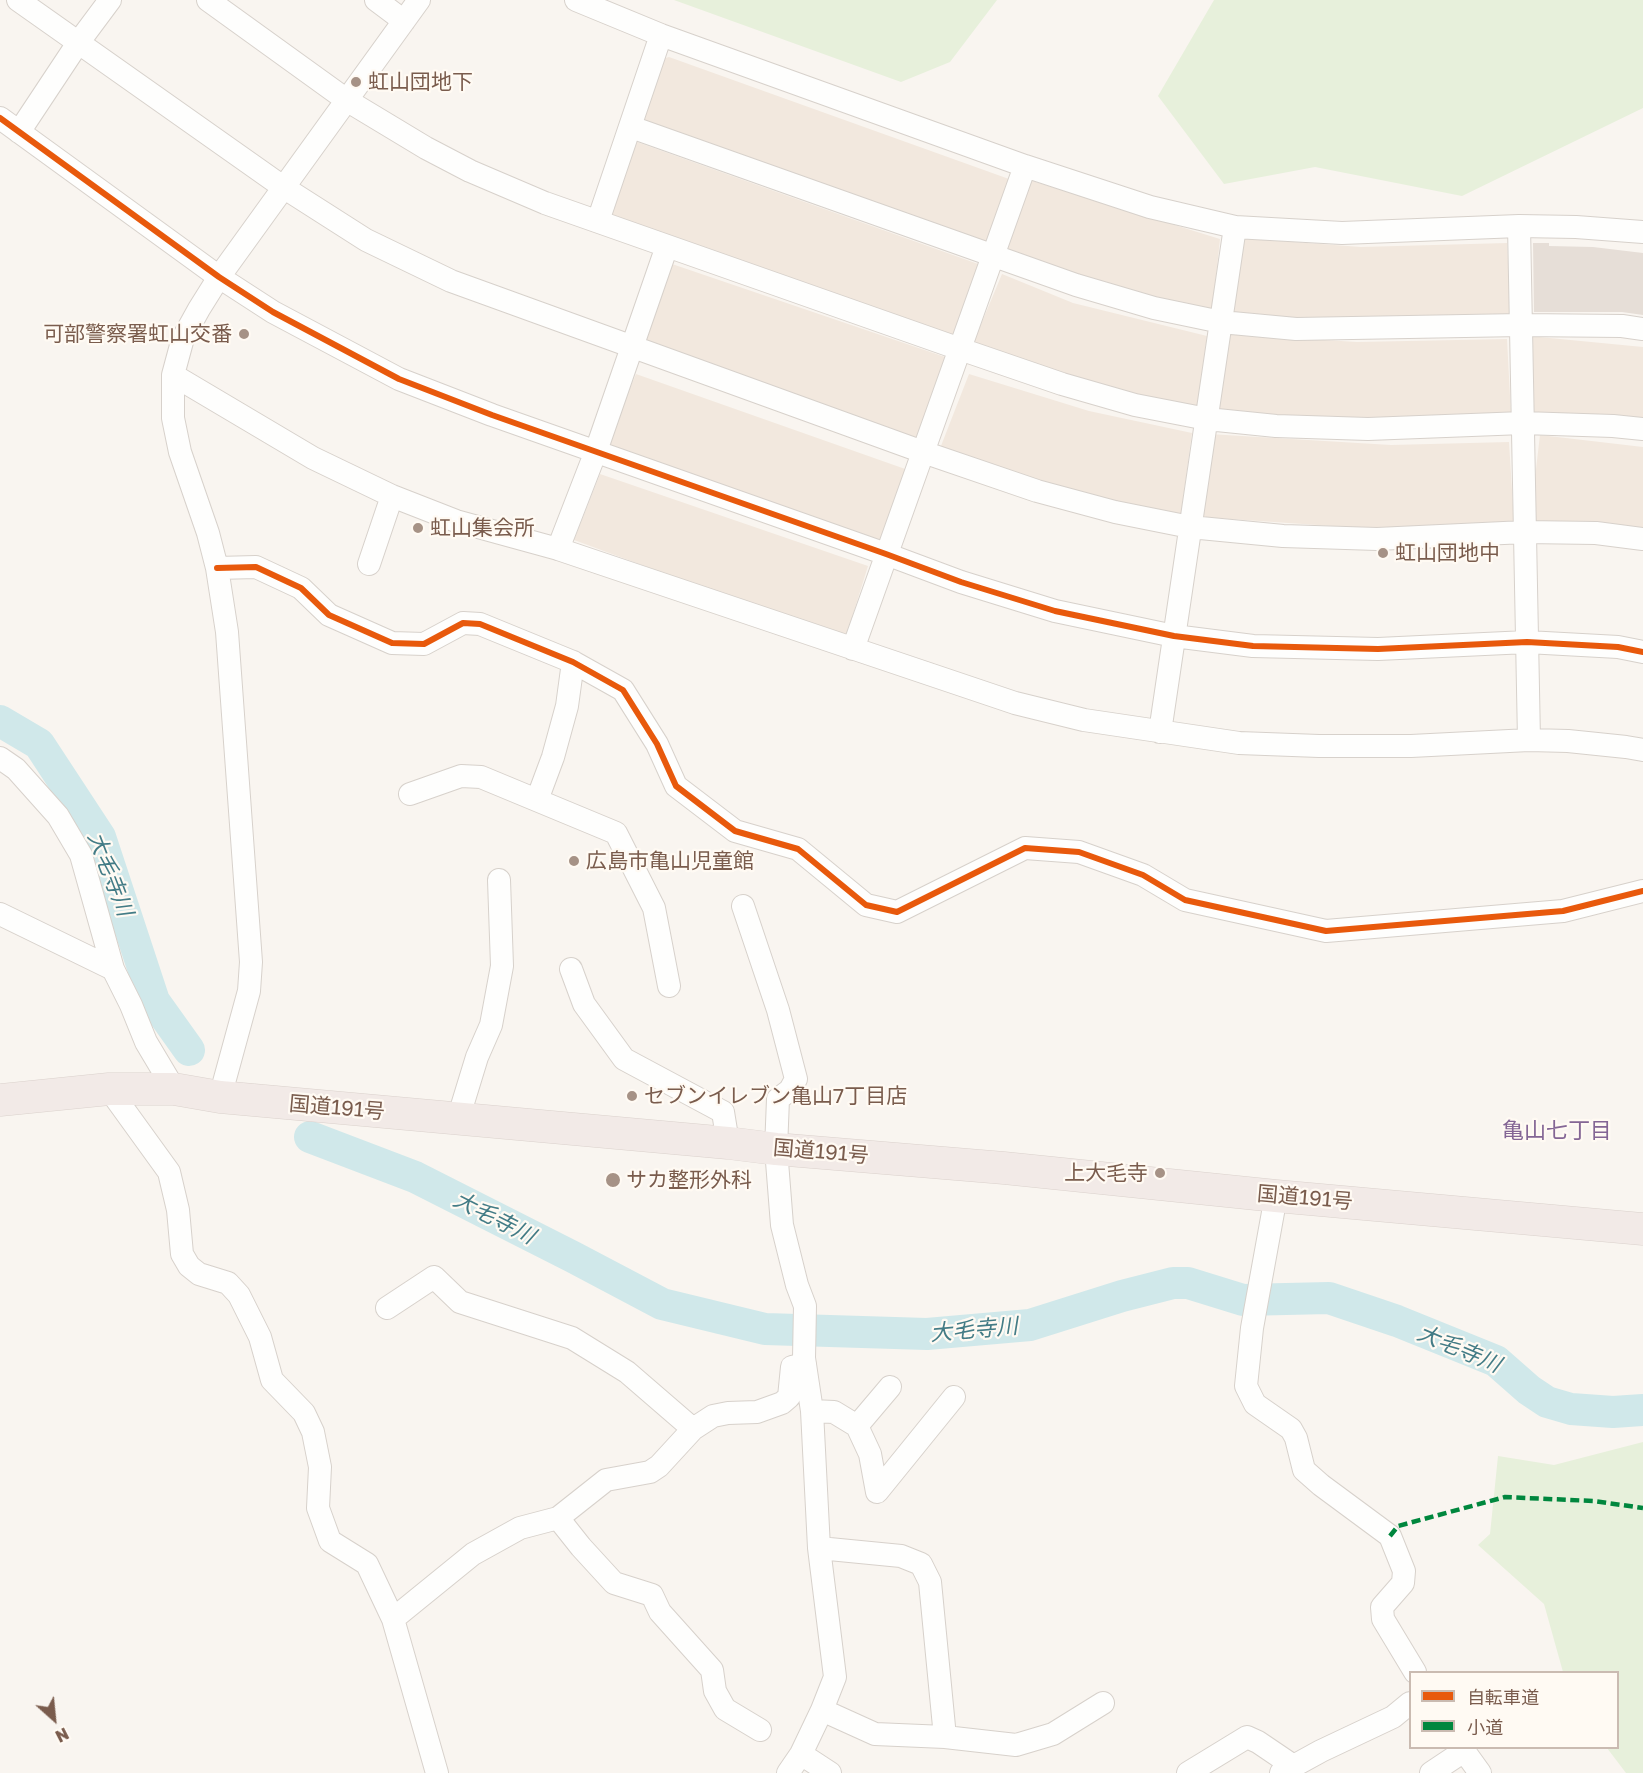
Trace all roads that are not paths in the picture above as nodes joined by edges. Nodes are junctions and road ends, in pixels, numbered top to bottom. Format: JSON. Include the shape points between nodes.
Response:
{"nodes":[{"id":1,"x":18,"y":0,"type":"edge"},
{"id":2,"x":110,"y":0,"type":"edge"},
{"id":3,"x":208,"y":0,"type":"edge"},
{"id":4,"x":376,"y":0,"type":"edge"},
{"id":5,"x":419,"y":0,"type":"edge"},
{"id":6,"x":576,"y":0,"type":"edge"},
{"id":7,"x":404,"y":21,"type":"junction"},
{"id":8,"x":661,"y":35,"type":"junction"},
{"id":9,"x":78,"y":43,"type":"junction"},
{"id":10,"x":348,"y":101,"type":"junction"},
{"id":11,"x":0,"y":118,"type":"edge"},
{"id":12,"x":631,"y":127,"type":"junction"},
{"id":13,"x":19,"y":132,"type":"junction"},
{"id":14,"x":1025,"y":166,"type":"junction"},
{"id":15,"x":283,"y":187,"type":"junction"},
{"id":16,"x":598,"y":221,"type":"junction"},
{"id":17,"x":1519,"y":226,"type":"junction"},
{"id":18,"x":1235,"y":227,"type":"junction"},
{"id":19,"x":1643,"y":232,"type":"edge"},
{"id":20,"x":667,"y":246,"type":"junction"},
{"id":21,"x":993,"y":255,"type":"junction"},
{"id":22,"x":219,"y":277,"type":"junction"},
{"id":23,"x":1221,"y":322,"type":"junction"},
{"id":24,"x":1521,"y":325,"type":"junction"},
{"id":25,"x":1643,"y":329,"type":"edge"},
{"id":26,"x":632,"y":347,"type":"junction"},
{"id":27,"x":960,"y":349,"type":"junction"},
{"id":28,"x":173,"y":375,"type":"junction"},
{"id":29,"x":1207,"y":419,"type":"junction"},
{"id":30,"x":1522,"y":423,"type":"junction"},
{"id":31,"x":1643,"y":429,"type":"edge"},
{"id":32,"x":596,"y":451,"type":"junction"},
{"id":33,"x":923,"y":452,"type":"junction"},
{"id":34,"x":392,"y":496,"type":"junction"},
{"id":35,"x":1190,"y":527,"type":"junction"},
{"id":36,"x":1525,"y":532,"type":"junction"},
{"id":37,"x":1643,"y":539,"type":"edge"},
{"id":38,"x":558,"y":549,"type":"junction"},
{"id":39,"x":886,"y":554,"type":"junction"},
{"id":40,"x":369,"y":564,"type":"dead end"},
{"id":41,"x":217,"y":568,"type":"junction"},
{"id":42,"x":1174,"y":636,"type":"junction"},
{"id":43,"x":1527,"y":642,"type":"junction"},
{"id":44,"x":853,"y":649,"type":"junction"},
{"id":45,"x":1643,"y":652,"type":"edge"},
{"id":46,"x":573,"y":662,"type":"junction"},
{"id":47,"x":1160,"y":732,"type":"junction"},
{"id":48,"x":1529,"y":740,"type":"junction"},
{"id":49,"x":1643,"y":750,"type":"edge"},
{"id":50,"x":0,"y":758,"type":"edge"},
{"id":51,"x":410,"y":794,"type":"dead end"},
{"id":52,"x":537,"y":800,"type":"junction"},
{"id":53,"x":499,"y":880,"type":"dead end"},
{"id":54,"x":1643,"y":891,"type":"edge"},
{"id":55,"x":743,"y":906,"type":"dead end"},
{"id":56,"x":0,"y":914,"type":"edge"},
{"id":57,"x":113,"y":969,"type":"junction"},
{"id":58,"x":571,"y":969,"type":"dead end"},
{"id":59,"x":669,"y":986,"type":"dead end"},
{"id":60,"x":109,"y":1089,"type":"junction"},
{"id":61,"x":174,"y":1089,"type":"junction"},
{"id":62,"x":220,"y":1097,"type":"junction"},
{"id":63,"x":0,"y":1100,"type":"edge"},
{"id":64,"x":458,"y":1119,"type":"junction"},
{"id":65,"x":728,"y":1143,"type":"junction"},
{"id":66,"x":776,"y":1149,"type":"junction"},
{"id":67,"x":1276,"y":1196,"type":"junction"},
{"id":68,"x":1643,"y":1229,"type":"edge"},
{"id":69,"x":387,"y":1308,"type":"dead end"},
{"id":70,"x":804,"y":1361,"type":"junction"},
{"id":71,"x":890,"y":1387,"type":"dead end"},
{"id":72,"x":954,"y":1397,"type":"dead end"},
{"id":73,"x":812,"y":1411,"type":"junction"},
{"id":74,"x":857,"y":1426,"type":"junction"},
{"id":75,"x":693,"y":1429,"type":"junction"},
{"id":76,"x":558,"y":1518,"type":"junction"},
{"id":77,"x":819,"y":1548,"type":"junction"},
{"id":78,"x":393,"y":1619,"type":"junction"},
{"id":79,"x":1414,"y":1671,"type":"edge"},
{"id":80,"x":1103,"y":1703,"type":"dead end"},
{"id":81,"x":1409,"y":1704,"type":"edge"},
{"id":82,"x":822,"y":1710,"type":"junction"},
{"id":83,"x":760,"y":1730,"type":"dead end"},
{"id":84,"x":945,"y":1737,"type":"junction"},
{"id":85,"x":1463,"y":1749,"type":"edge"},
{"id":86,"x":794,"y":1764,"type":"edge"},
{"id":87,"x":1287,"y":1769,"type":"edge"},
{"id":88,"x":437,"y":1773,"type":"edge"},
{"id":89,"x":830,"y":1773,"type":"edge"},
{"id":90,"x":1188,"y":1773,"type":"edge"},
{"id":91,"x":1431,"y":1773,"type":"edge"},
{"id":92,"x":1480,"y":1773,"type":"edge"}],
"edges":[{"from":1,"to":9,"type":"street"},
{"from":2,"to":9,"type":"street"},
{"from":3,"to":10,"type":"street"},
{"from":4,"to":7,"type":"street"},
{"from":5,"to":7,"type":"street"},
{"from":6,"to":8,"type":"street"},
{"from":7,"to":10,"type":"street"},
{"from":8,"to":12,"type":"street"},
{"from":8,"to":14,"type":"street"},
{"from":9,"to":13,"type":"street"},
{"from":9,"to":15,"type":"street"},
{"from":10,"to":15,"type":"street"},
{"from":10,"to":16,"type":"street","via":[[470,171]]},
{"from":11,"to":13,"type":"street"},
{"from":12,"to":16,"type":"street"},
{"from":12,"to":21,"type":"street"},
{"from":13,"to":22,"type":"street"},
{"from":14,"to":18,"type":"street","via":[[1150,207]]},
{"from":14,"to":21,"type":"street"},
{"from":15,"to":22,"type":"street"},
{"from":15,"to":26,"type":"street","via":[[366,240],[450,281]]},
{"from":16,"to":20,"type":"street"},
{"from":17,"to":18,"type":"street","via":[[1342,233]]},
{"from":17,"to":19,"type":"street"},
{"from":17,"to":24,"type":"street"},
{"from":18,"to":23,"type":"street"},
{"from":20,"to":26,"type":"street"},
{"from":20,"to":27,"type":"street"},
{"from":21,"to":23,"type":"street","via":[[1154,308]]},
{"from":21,"to":27,"type":"street"},
{"from":22,"to":28,"type":"street","via":[[183,338]]},
{"from":22,"to":32,"type":"street","via":[[273,312],[399,379]]},
{"from":23,"to":24,"type":"street","via":[[1296,329]]},
{"from":23,"to":29,"type":"street"},
{"from":24,"to":25,"type":"street"},
{"from":24,"to":30,"type":"street"},
{"from":26,"to":32,"type":"street"},
{"from":26,"to":33,"type":"street"},
{"from":27,"to":29,"type":"street","via":[[1114,399]]},
{"from":27,"to":33,"type":"street"},
{"from":28,"to":34,"type":"street","via":[[314,458]]},
{"from":28,"to":41,"type":"street","via":[[173,417],[180,452]]},
{"from":29,"to":30,"type":"street","via":[[1368,429]]},
{"from":29,"to":35,"type":"street"},
{"from":30,"to":31,"type":"street"},
{"from":30,"to":36,"type":"street"},
{"from":32,"to":38,"type":"street"},
{"from":32,"to":39,"type":"street"},
{"from":33,"to":35,"type":"street","via":[[1037,491]]},
{"from":33,"to":39,"type":"street"},
{"from":34,"to":38,"type":"street","via":[[456,521]]},
{"from":34,"to":40,"type":"street"},
{"from":35,"to":36,"type":"street","via":[[1283,536],[1377,539]]},
{"from":35,"to":42,"type":"street"},
{"from":36,"to":37,"type":"street","via":[[1596,533]]},
{"from":36,"to":43,"type":"street"},
{"from":38,"to":44,"type":"street"},
{"from":39,"to":42,"type":"street","via":[[1055,611]]},
{"from":39,"to":44,"type":"street"},
{"from":41,"to":46,"type":"street","via":[[256,567],[301,588],[329,615],[392,643],[424,644],[463,623],[480,624]]},
{"from":41,"to":62,"type":"street","via":[[226,632],[251,962],[249,991]]},
{"from":42,"to":43,"type":"street","via":[[1253,646],[1378,649]]},
{"from":42,"to":47,"type":"street"},
{"from":43,"to":45,"type":"street"},
{"from":43,"to":48,"type":"street"},
{"from":44,"to":47,"type":"street","via":[[1015,703],[1084,720]]},
{"from":46,"to":52,"type":"street","via":[[567,706]]},
{"from":46,"to":54,"type":"street","via":[[622,690],[657,744],[676,786],[735,831],[798,849],[866,905],[897,912],[1025,848],[1079,852],[1143,875],[1185,900],[1326,931],[1563,911]]},
{"from":47,"to":48,"type":"street","via":[[1239,743],[1319,747]]},
{"from":48,"to":49,"type":"street"},
{"from":50,"to":57,"type":"street","via":[[16,769],[57,816],[81,855]]},
{"from":51,"to":52,"type":"street","via":[[461,776],[481,777]]},
{"from":52,"to":59,"type":"street","via":[[616,833],[654,908]]},
{"from":53,"to":64,"type":"street","via":[[502,966],[491,1025]]},
{"from":55,"to":66,"type":"street","via":[[778,1010],[796,1079],[778,1099]]},
{"from":56,"to":57,"type":"street"},
{"from":57,"to":61,"type":"street","via":[[146,1042]]},
{"from":58,"to":65,"type":"street","via":[[584,1004],[624,1059],[723,1112]]},
{"from":60,"to":61,"type":"highway","name":"国道191号"},
{"from":60,"to":63,"type":"highway","name":"国道191号"},
{"from":60,"to":78,"type":"street","via":[[169,1172],[182,1254],[189,1266],[199,1274],[228,1283],[239,1295],[260,1337],[272,1380],[304,1413],[313,1432],[320,1467],[318,1508],[330,1541],[367,1564]]},
{"from":61,"to":62,"type":"highway","name":"国道191号"},
{"from":62,"to":64,"type":"highway","name":"国道191号"},
{"from":64,"to":65,"type":"highway","name":"国道191号"},
{"from":65,"to":66,"type":"highway","name":"国道191号"},
{"from":66,"to":67,"type":"highway","name":"国道191号"},
{"from":66,"to":70,"type":"street","via":[[782,1225],[805,1306]]},
{"from":67,"to":68,"type":"highway","name":"国道191号"},
{"from":67,"to":79,"type":"street","via":[[1252,1328],[1246,1386],[1255,1404],[1292,1429],[1304,1470],[1390,1536],[1404,1571],[1403,1583],[1382,1607],[1383,1619]]},
{"from":69,"to":75,"type":"street","via":[[434,1276],[460,1302],[572,1338],[627,1372]]},
{"from":70,"to":73,"type":"street"},
{"from":70,"to":75,"type":"street","via":[[792,1367],[789,1397],[782,1403],[757,1412],[713,1416]]},
{"from":71,"to":74,"type":"street"},
{"from":72,"to":74,"type":"street","via":[[877,1492],[870,1454]]},
{"from":73,"to":74,"type":"street","via":[[834,1412]]},
{"from":73,"to":77,"type":"street"},
{"from":75,"to":76,"type":"street","via":[[650,1472],[606,1480]]},
{"from":76,"to":78,"type":"street","via":[[520,1528],[473,1554]]},
{"from":76,"to":83,"type":"street","via":[[614,1583],[652,1595],[660,1611],[712,1670],[715,1691],[725,1709]]},
{"from":77,"to":82,"type":"street","via":[[835,1677]]},
{"from":77,"to":84,"type":"street","via":[[901,1556],[921,1564],[930,1582]]},
{"from":78,"to":88,"type":"street"},
{"from":80,"to":84,"type":"street","via":[[1053,1734],[1016,1745]]},
{"from":81,"to":87,"type":"street","via":[[1393,1717]]},
{"from":82,"to":84,"type":"street","via":[[875,1734]]},
{"from":82,"to":86,"type":"street"},
{"from":85,"to":91,"type":"street"},
{"from":85,"to":92,"type":"street"},
{"from":86,"to":89,"type":"street"},
{"from":87,"to":90,"type":"street","via":[[1247,1737]]}]}
